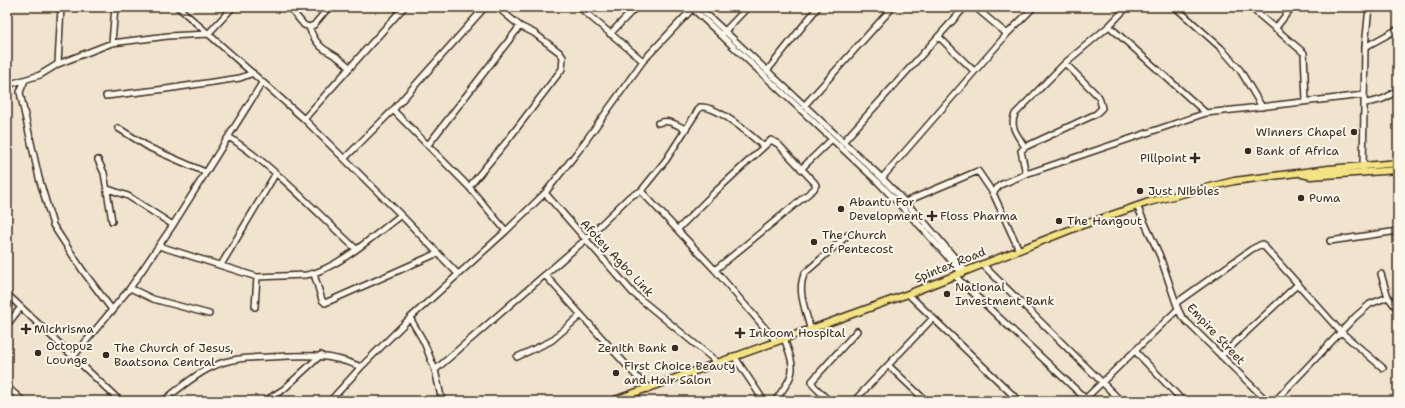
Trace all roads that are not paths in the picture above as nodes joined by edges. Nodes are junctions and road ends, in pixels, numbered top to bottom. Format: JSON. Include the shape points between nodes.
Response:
{"nodes":[{"id":1,"x":61,"y":7,"type":"edge"},
{"id":2,"x":115,"y":7,"type":"edge"},
{"id":3,"x":178,"y":7,"type":"edge"},
{"id":4,"x":234,"y":7,"type":"edge"},
{"id":5,"x":289,"y":7,"type":"edge"},
{"id":6,"x":329,"y":7,"type":"edge"},
{"id":7,"x":404,"y":7,"type":"edge"},
{"id":8,"x":485,"y":7,"type":"edge"},
{"id":9,"x":497,"y":7,"type":"edge"},
{"id":10,"x":579,"y":7,"type":"edge"},
{"id":11,"x":636,"y":7,"type":"edge"},
{"id":12,"x":699,"y":7,"type":"edge"},
{"id":13,"x":748,"y":7,"type":"edge"},
{"id":14,"x":818,"y":7,"type":"edge"},
{"id":15,"x":893,"y":7,"type":"edge"},
{"id":16,"x":965,"y":7,"type":"edge"},
{"id":17,"x":975,"y":7,"type":"edge"},
{"id":18,"x":1034,"y":7,"type":"edge"},
{"id":19,"x":1127,"y":7,"type":"edge"},
{"id":20,"x":1175,"y":7,"type":"edge"},
{"id":21,"x":1250,"y":7,"type":"edge"},
{"id":22,"x":1292,"y":7,"type":"edge"},
{"id":23,"x":1369,"y":7,"type":"edge"},
{"id":24,"x":693,"y":8,"type":"edge"},
{"id":25,"x":520,"y":26,"type":"junction"},
{"id":26,"x":1109,"y":26,"type":"junction"},
{"id":27,"x":309,"y":27,"type":"junction"},
{"id":28,"x":1275,"y":29,"type":"junction"},
{"id":29,"x":1398,"y":29,"type":"edge"},
{"id":30,"x":208,"y":34,"type":"junction"},
{"id":31,"x":610,"y":34,"type":"junction"},
{"id":32,"x":723,"y":34,"type":"junction"},
{"id":33,"x":1007,"y":34,"type":"junction"},
{"id":34,"x":939,"y":37,"type":"junction"},
{"id":35,"x":112,"y":43,"type":"junction"},
{"id":36,"x":1365,"y":47,"type":"junction"},
{"id":37,"x":643,"y":61,"type":"junction"},
{"id":38,"x":1065,"y":63,"type":"junction"},
{"id":39,"x":58,"y":64,"type":"junction"},
{"id":40,"x":350,"y":68,"type":"junction"},
{"id":41,"x":767,"y":71,"type":"junction"},
{"id":42,"x":974,"y":71,"type":"junction"},
{"id":43,"x":253,"y":73,"type":"junction"},
{"id":44,"x":25,"y":80,"type":"junction"},
{"id":45,"x":262,"y":83,"type":"junction"},
{"id":46,"x":7,"y":85,"type":"edge"},
{"id":47,"x":1398,"y":89,"type":"edge"},
{"id":48,"x":1364,"y":95,"type":"junction"},
{"id":49,"x":106,"y":96,"type":"dead end"},
{"id":50,"x":1306,"y":101,"type":"junction"},
{"id":51,"x":1365,"y":103,"type":"junction"},
{"id":52,"x":804,"y":106,"type":"junction"},
{"id":53,"x":1262,"y":107,"type":"junction"},
{"id":54,"x":393,"y":110,"type":"junction"},
{"id":55,"x":1206,"y":113,"type":"junction"},
{"id":56,"x":304,"y":118,"type":"junction"},
{"id":57,"x":658,"y":123,"type":"dead end"},
{"id":58,"x":118,"y":128,"type":"dead end"},
{"id":59,"x":685,"y":129,"type":"junction"},
{"id":60,"x":229,"y":137,"type":"junction"},
{"id":61,"x":832,"y":139,"type":"junction"},
{"id":62,"x":843,"y":142,"type":"junction"},
{"id":63,"x":428,"y":145,"type":"junction"},
{"id":64,"x":763,"y":146,"type":"junction"},
{"id":65,"x":1025,"y":147,"type":"junction"},
{"id":66,"x":345,"y":158,"type":"junction"},
{"id":67,"x":98,"y":160,"type":"dead end"},
{"id":68,"x":1398,"y":163,"type":"edge"},
{"id":69,"x":801,"y":168,"type":"junction"},
{"id":70,"x":1363,"y":170,"type":"junction"},
{"id":71,"x":1398,"y":170,"type":"edge"},
{"id":72,"x":206,"y":172,"type":"junction"},
{"id":73,"x":276,"y":173,"type":"junction"},
{"id":74,"x":1026,"y":174,"type":"junction"},
{"id":75,"x":882,"y":178,"type":"junction"},
{"id":76,"x":468,"y":188,"type":"junction"},
{"id":77,"x":108,"y":189,"type":"junction"},
{"id":78,"x":641,"y":192,"type":"junction"},
{"id":79,"x":545,"y":193,"type":"junction"},
{"id":80,"x":993,"y":193,"type":"junction"},
{"id":81,"x":905,"y":202,"type":"junction"},
{"id":82,"x":1137,"y":206,"type":"junction"},
{"id":83,"x":402,"y":215,"type":"junction"},
{"id":84,"x":112,"y":221,"type":"dead end"},
{"id":85,"x":173,"y":225,"type":"junction"},
{"id":86,"x":678,"y":229,"type":"junction"},
{"id":87,"x":1398,"y":230,"type":"edge"},
{"id":88,"x":506,"y":232,"type":"junction"},
{"id":89,"x":850,"y":233,"type":"dead end"},
{"id":90,"x":585,"y":240,"type":"junction"},
{"id":91,"x":1330,"y":241,"type":"dead end"},
{"id":92,"x":159,"y":246,"type":"junction"},
{"id":93,"x":356,"y":249,"type":"junction"},
{"id":94,"x":1019,"y":250,"type":"junction"},
{"id":95,"x":438,"y":253,"type":"junction"},
{"id":96,"x":982,"y":264,"type":"junction"},
{"id":97,"x":221,"y":265,"type":"junction"},
{"id":98,"x":715,"y":270,"type":"junction"},
{"id":99,"x":964,"y":272,"type":"junction"},
{"id":100,"x":314,"y":274,"type":"junction"},
{"id":101,"x":458,"y":274,"type":"junction"},
{"id":102,"x":1381,"y":274,"type":"dead end"},
{"id":103,"x":545,"y":275,"type":"junction"},
{"id":104,"x":955,"y":276,"type":"junction"},
{"id":105,"x":256,"y":277,"type":"junction"},
{"id":106,"x":1298,"y":284,"type":"junction"},
{"id":107,"x":130,"y":288,"type":"junction"},
{"id":108,"x":7,"y":294,"type":"edge"},
{"id":109,"x":908,"y":294,"type":"junction"},
{"id":110,"x":1388,"y":297,"type":"junction"},
{"id":111,"x":1176,"y":303,"type":"junction"},
{"id":112,"x":255,"y":306,"type":"dead end"},
{"id":113,"x":21,"y":307,"type":"junction"},
{"id":114,"x":1178,"y":309,"type":"junction"},
{"id":115,"x":113,"y":310,"type":"junction"},
{"id":116,"x":1398,"y":310,"type":"edge"},
{"id":117,"x":209,"y":314,"type":"dead end"},
{"id":118,"x":581,"y":315,"type":"junction"},
{"id":119,"x":410,"y":318,"type":"junction"},
{"id":120,"x":932,"y":319,"type":"junction"},
{"id":121,"x":7,"y":325,"type":"edge"},
{"id":122,"x":810,"y":328,"type":"junction"},
{"id":123,"x":857,"y":331,"type":"dead end"},
{"id":124,"x":1340,"y":331,"type":"junction"},
{"id":125,"x":784,"y":338,"type":"junction"},
{"id":126,"x":776,"y":341,"type":"junction"},
{"id":127,"x":1135,"y":351,"type":"junction"},
{"id":128,"x":321,"y":355,"type":"junction"},
{"id":129,"x":734,"y":356,"type":"junction"},
{"id":130,"x":1221,"y":356,"type":"junction"},
{"id":131,"x":72,"y":357,"type":"junction"},
{"id":132,"x":517,"y":357,"type":"dead end"},
{"id":133,"x":717,"y":362,"type":"junction"},
{"id":134,"x":361,"y":366,"type":"junction"},
{"id":135,"x":888,"y":366,"type":"junction"},
{"id":136,"x":1383,"y":368,"type":"dead end"},
{"id":137,"x":435,"y":370,"type":"junction"},
{"id":138,"x":1102,"y":382,"type":"junction"},
{"id":139,"x":7,"y":387,"type":"edge"},
{"id":140,"x":648,"y":389,"type":"junction"},
{"id":141,"x":858,"y":400,"type":"edge"},
{"id":142,"x":1087,"y":400,"type":"edge"},
{"id":143,"x":23,"y":401,"type":"edge"},
{"id":144,"x":120,"y":401,"type":"edge"},
{"id":145,"x":163,"y":401,"type":"edge"},
{"id":146,"x":265,"y":401,"type":"edge"},
{"id":147,"x":330,"y":401,"type":"edge"},
{"id":148,"x":442,"y":401,"type":"edge"},
{"id":149,"x":612,"y":401,"type":"edge"},
{"id":150,"x":764,"y":401,"type":"edge"},
{"id":151,"x":775,"y":401,"type":"edge"},
{"id":152,"x":829,"y":401,"type":"edge"},
{"id":153,"x":926,"y":401,"type":"edge"},
{"id":154,"x":1019,"y":401,"type":"edge"},
{"id":155,"x":1121,"y":401,"type":"edge"},
{"id":156,"x":1183,"y":401,"type":"edge"},
{"id":157,"x":1267,"y":401,"type":"edge"},
{"id":158,"x":1275,"y":401,"type":"edge"}],
"edges":[{"from":1,"to":39,"type":"street"},
{"from":2,"to":35,"type":"street"},
{"from":3,"to":30,"type":"street"},
{"from":4,"to":30,"type":"street"},
{"from":5,"to":27,"type":"street"},
{"from":6,"to":27,"type":"street","via":[[314,25]]},
{"from":7,"to":40,"type":"street"},
{"from":8,"to":54,"type":"street"},
{"from":9,"to":25,"type":"street"},
{"from":10,"to":31,"type":"street"},
{"from":11,"to":31,"type":"street"},
{"from":12,"to":32,"type":"street"},
{"from":13,"to":32,"type":"street"},
{"from":14,"to":41,"type":"street"},
{"from":15,"to":52,"type":"street"},
{"from":16,"to":34,"type":"street"},
{"from":17,"to":33,"type":"street"},
{"from":18,"to":33,"type":"street"},
{"from":19,"to":26,"type":"street"},
{"from":20,"to":53,"type":"street","via":[[1221,48],[1240,70]]},
{"from":21,"to":28,"type":"street"},
{"from":22,"to":28,"type":"street"},
{"from":23,"to":36,"type":"street"},
{"from":24,"to":32,"type":"street"},
{"from":24,"to":37,"type":"street"},
{"from":25,"to":63,"type":"street"},
{"from":25,"to":76,"type":"street","via":[[559,52],[563,57],[563,67]]},
{"from":26,"to":38,"type":"street"},
{"from":26,"to":55,"type":"street"},
{"from":27,"to":40,"type":"street","via":[[318,45],[339,56]]},
{"from":28,"to":50,"type":"street","via":[[1304,53]]},
{"from":29,"to":36,"type":"street"},
{"from":30,"to":35,"type":"street"},
{"from":30,"to":43,"type":"street"},
{"from":31,"to":37,"type":"street"},
{"from":32,"to":41,"type":"street"},
{"from":32,"to":61,"type":"street"},
{"from":33,"to":42,"type":"street"},
{"from":34,"to":42,"type":"street"},
{"from":34,"to":62,"type":"street"},
{"from":35,"to":39,"type":"street"},
{"from":36,"to":48,"type":"street"},
{"from":37,"to":79,"type":"street"},
{"from":38,"to":65,"type":"street","via":[[1012,119],[1013,126]]},
{"from":38,"to":65,"type":"street","via":[[1099,97],[1102,108],[1096,114]]},
{"from":39,"to":44,"type":"street","via":[[40,75]]},
{"from":40,"to":56,"type":"street"},
{"from":41,"to":52,"type":"street"},
{"from":42,"to":75,"type":"street"},
{"from":43,"to":45,"type":"street"},
{"from":43,"to":49,"type":"street","via":[[240,78]]},
{"from":44,"to":46,"type":"street"},
{"from":44,"to":115,"type":"street","via":[[20,92],[39,178],[53,225],[69,252]]},
{"from":45,"to":56,"type":"street"},
{"from":45,"to":60,"type":"street"},
{"from":47,"to":51,"type":"street","via":[[1383,100]]},
{"from":48,"to":50,"type":"street"},
{"from":48,"to":51,"type":"street"},
{"from":50,"to":53,"type":"street"},
{"from":51,"to":70,"type":"street"},
{"from":52,"to":62,"type":"street"},
{"from":53,"to":55,"type":"street"},
{"from":54,"to":63,"type":"street"},
{"from":54,"to":66,"type":"street"},
{"from":55,"to":74,"type":"street"},
{"from":56,"to":66,"type":"street"},
{"from":57,"to":59,"type":"street","via":[[665,120]]},
{"from":58,"to":72,"type":"street","via":[[150,148]]},
{"from":59,"to":64,"type":"street","via":[[698,109],[703,106],[738,125]]},
{"from":59,"to":78,"type":"street","via":[[666,160]]},
{"from":60,"to":72,"type":"street"},
{"from":60,"to":73,"type":"street"},
{"from":61,"to":69,"type":"street"},
{"from":61,"to":99,"type":"street"},
{"from":62,"to":75,"type":"street"},
{"from":63,"to":76,"type":"street"},
{"from":64,"to":69,"type":"street","via":[[774,140]]},
{"from":64,"to":86,"type":"street"},
{"from":65,"to":74,"type":"street","via":[[1021,151]]},
{"from":66,"to":83,"type":"street"},
{"from":67,"to":77,"type":"street"},
{"from":68,"to":70,"type":"main road","name":"Spintex Road"},
{"from":69,"to":98,"type":"street","via":[[816,187]]},
{"from":70,"to":71,"type":"main road","name":"Spintex Road"},
{"from":70,"to":82,"type":"main road","name":"Spintex Road","via":[[1234,181]]},
{"from":72,"to":85,"type":"street"},
{"from":73,"to":93,"type":"street"},
{"from":73,"to":97,"type":"street"},
{"from":74,"to":80,"type":"street","via":[[1000,186]]},
{"from":75,"to":81,"type":"street"},
{"from":76,"to":88,"type":"street"},
{"from":77,"to":84,"type":"street"},
{"from":77,"to":85,"type":"street","via":[[128,196]]},
{"from":78,"to":86,"type":"street"},
{"from":78,"to":90,"type":"street","via":[[629,197]]},
{"from":79,"to":88,"type":"street"},
{"from":79,"to":90,"type":"street","name":"Afotey Agbo Link"},
{"from":80,"to":81,"type":"street","via":[[978,171]]},
{"from":80,"to":94,"type":"street"},
{"from":81,"to":99,"type":"street"},
{"from":82,"to":94,"type":"main road","name":"Spintex Road","via":[[1077,226]]},
{"from":82,"to":111,"type":"street","name":"Empire Street","via":[[1160,256]]},
{"from":83,"to":93,"type":"street"},
{"from":83,"to":95,"type":"street"},
{"from":85,"to":92,"type":"street"},
{"from":86,"to":98,"type":"street"},
{"from":87,"to":91,"type":"street"},
{"from":88,"to":101,"type":"street"},
{"from":89,"to":122,"type":"street","via":[[802,278],[802,295]]},
{"from":90,"to":103,"type":"street"},
{"from":90,"to":133,"type":"street","name":"Afotey Agbo Link","via":[[633,293]]},
{"from":92,"to":97,"type":"street"},
{"from":92,"to":107,"type":"street"},
{"from":93,"to":100,"type":"street","via":[[340,261]]},
{"from":94,"to":96,"type":"main road","name":"Spintex Road"},
{"from":95,"to":100,"type":"street","via":[[325,303]]},
{"from":95,"to":101,"type":"street"},
{"from":96,"to":99,"type":"main road","name":"Spintex Road"},
{"from":96,"to":138,"type":"street"},
{"from":97,"to":105,"type":"street"},
{"from":98,"to":126,"type":"street"},
{"from":99,"to":104,"type":"main road","name":"Spintex Road"},
{"from":100,"to":105,"type":"street"},
{"from":101,"to":119,"type":"street"},
{"from":102,"to":110,"type":"street"},
{"from":103,"to":118,"type":"street"},
{"from":103,"to":137,"type":"street"},
{"from":104,"to":109,"type":"main road","name":"Spintex Road"},
{"from":104,"to":142,"type":"street"},
{"from":105,"to":112,"type":"street"},
{"from":106,"to":111,"type":"street","via":[[1262,244],[1252,248]]},
{"from":106,"to":124,"type":"street"},
{"from":106,"to":130,"type":"street"},
{"from":107,"to":115,"type":"street"},
{"from":107,"to":117,"type":"street","via":[[153,299]]},
{"from":108,"to":113,"type":"street"},
{"from":109,"to":120,"type":"street"},
{"from":109,"to":122,"type":"main road","name":"Spintex Road"},
{"from":110,"to":116,"type":"street"},
{"from":110,"to":124,"type":"street","via":[[1370,304]]},
{"from":111,"to":114,"type":"street","name":"Empire Street"},
{"from":113,"to":121,"type":"street"},
{"from":113,"to":131,"type":"street"},
{"from":114,"to":127,"type":"street"},
{"from":114,"to":130,"type":"street","name":"Empire Street"},
{"from":115,"to":131,"type":"street"},
{"from":118,"to":132,"type":"street","via":[[551,341]]},
{"from":118,"to":140,"type":"street"},
{"from":119,"to":134,"type":"street"},
{"from":119,"to":137,"type":"street","via":[[424,342]]},
{"from":120,"to":135,"type":"street"},
{"from":120,"to":154,"type":"street"},
{"from":122,"to":125,"type":"main road","name":"Spintex Road"},
{"from":123,"to":152,"type":"street","via":[[812,380],[813,385]]},
{"from":124,"to":136,"type":"street"},
{"from":124,"to":158,"type":"street"},
{"from":125,"to":126,"type":"main road","name":"Spintex Road"},
{"from":125,"to":151,"type":"street","via":[[794,363],[793,371],[787,386]]},
{"from":126,"to":129,"type":"main road","name":"Spintex Road"},
{"from":127,"to":138,"type":"street"},
{"from":127,"to":156,"type":"street"},
{"from":128,"to":134,"type":"street"},
{"from":128,"to":145,"type":"street","via":[[232,359],[202,372]]},
{"from":128,"to":146,"type":"street","via":[[284,389]]},
{"from":129,"to":133,"type":"main road","name":"Spintex Road"},
{"from":129,"to":150,"type":"street"},
{"from":130,"to":157,"type":"street","name":"Empire Street"},
{"from":131,"to":144,"type":"street"},
{"from":133,"to":140,"type":"main road","name":"Spintex Road"},
{"from":134,"to":147,"type":"street"},
{"from":135,"to":141,"type":"street"},
{"from":135,"to":153,"type":"street"},
{"from":137,"to":148,"type":"street"},
{"from":138,"to":142,"type":"street"},
{"from":138,"to":155,"type":"street"},
{"from":139,"to":143,"type":"street"},
{"from":140,"to":149,"type":"main road","name":"Spintex Road"}]}
